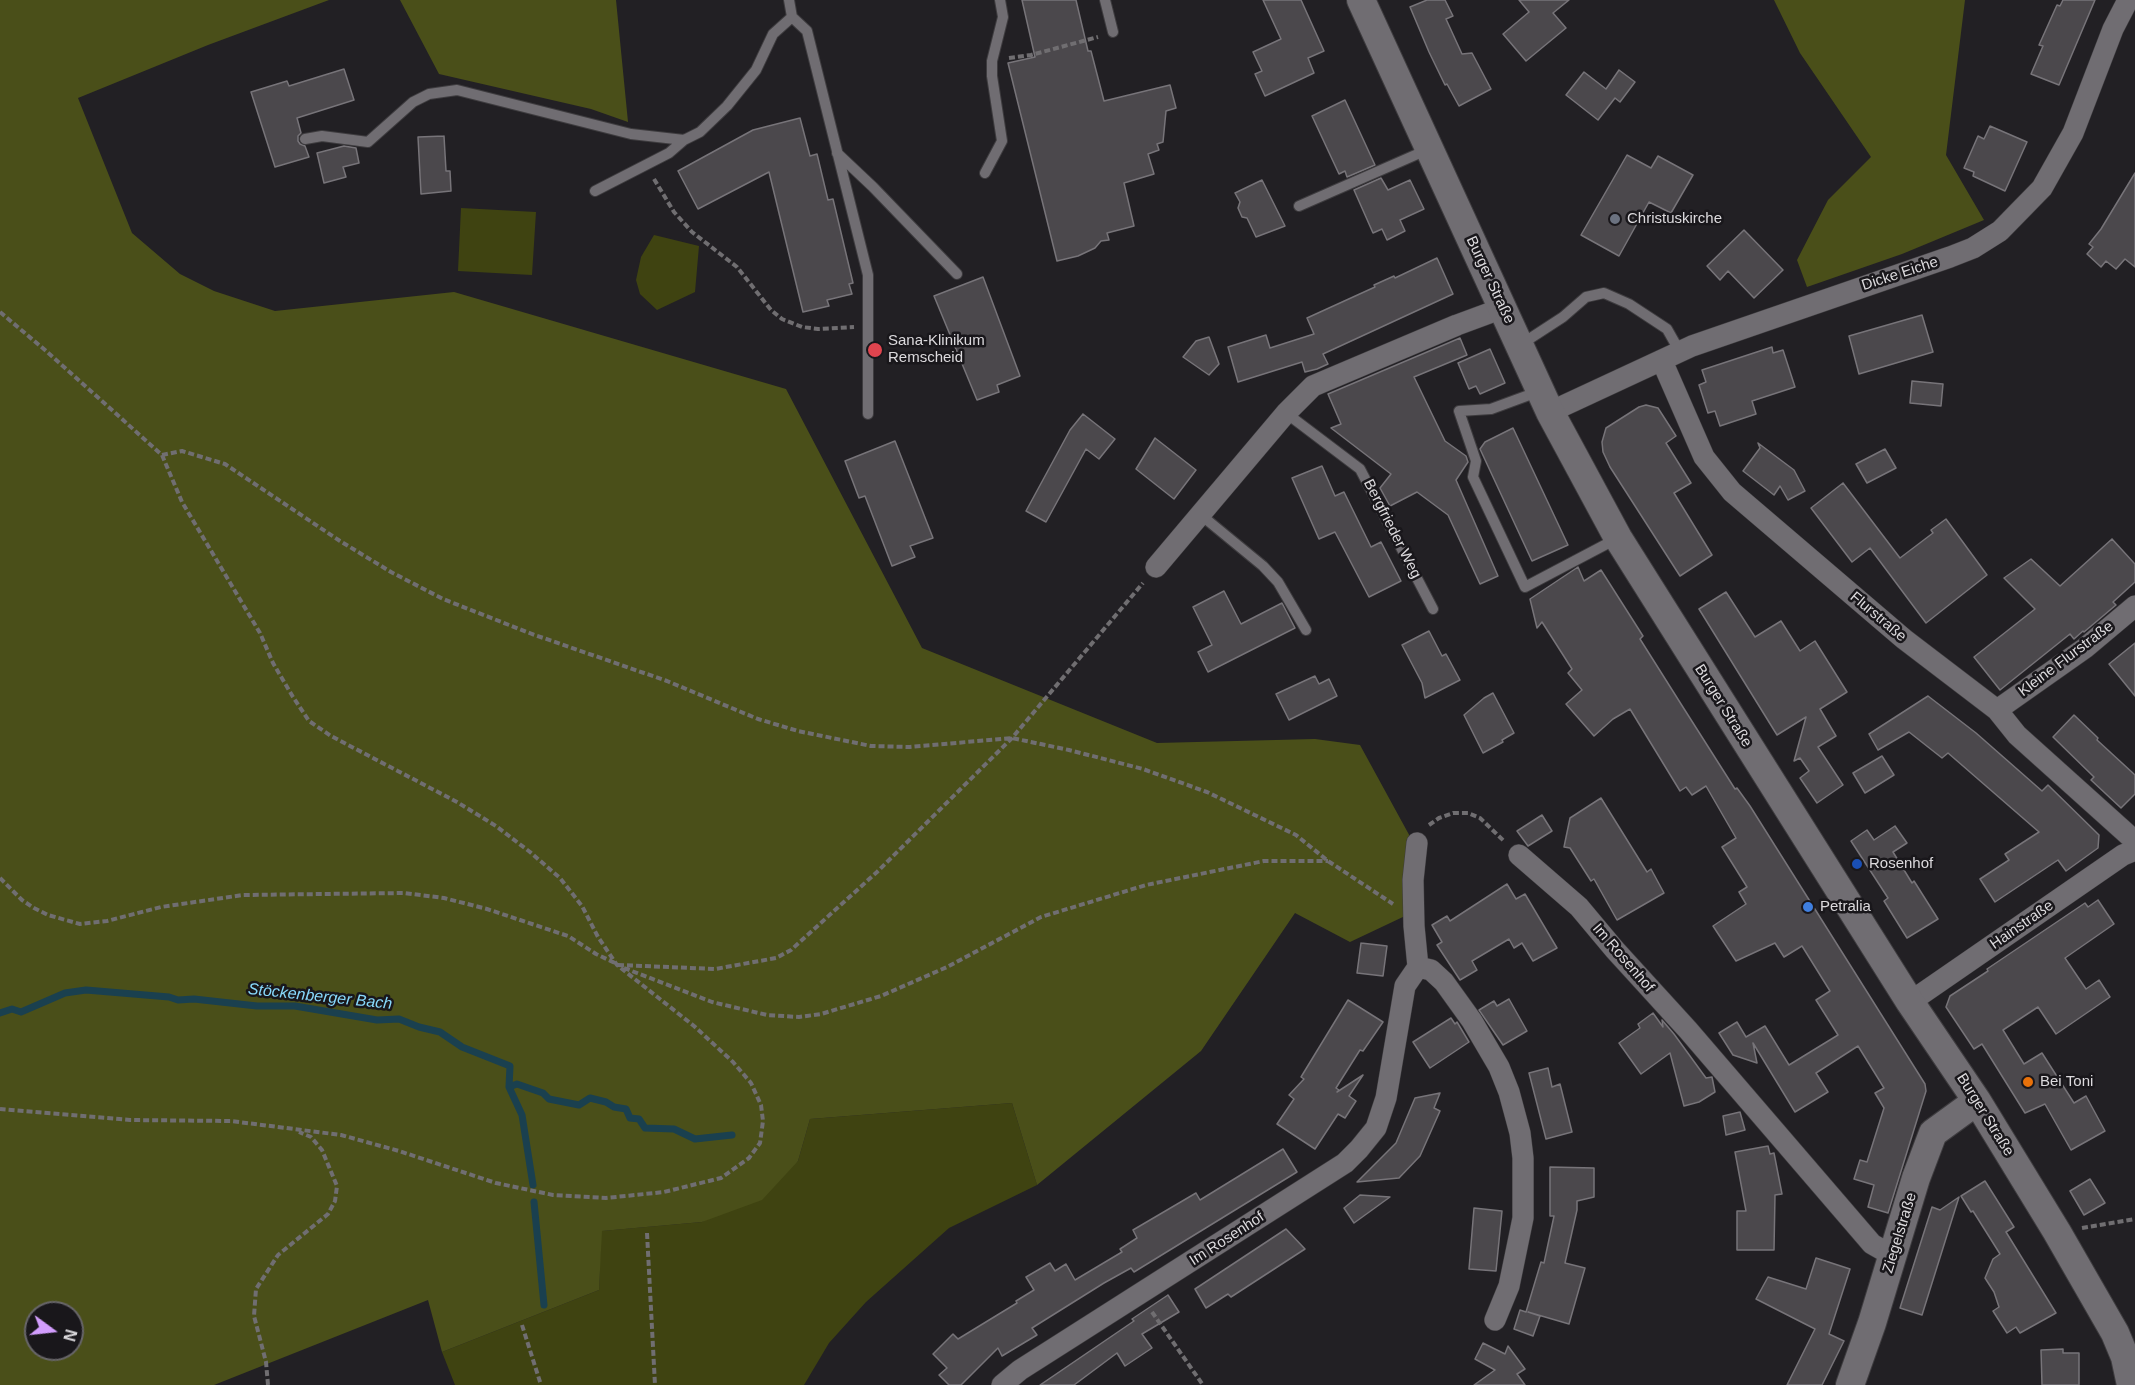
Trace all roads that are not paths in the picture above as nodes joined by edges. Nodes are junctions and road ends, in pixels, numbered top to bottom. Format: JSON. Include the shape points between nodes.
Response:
{"nodes":[{"id":1,"x":789,"y":0,"type":"edge"},
{"id":2,"x":1000,"y":0,"type":"edge"},
{"id":3,"x":1105,"y":0,"type":"edge"},
{"id":4,"x":1362,"y":0,"type":"edge"},
{"id":5,"x":2128,"y":0,"type":"edge"},
{"id":6,"x":792,"y":17,"type":"junction"},
{"id":7,"x":1113,"y":32,"type":"road end"},
{"id":8,"x":305,"y":139,"type":"dead end"},
{"id":9,"x":684,"y":140,"type":"junction"},
{"id":10,"x":1429,"y":148,"type":"junction"},
{"id":11,"x":837,"y":153,"type":"junction"},
{"id":12,"x":985,"y":173,"type":"dead end"},
{"id":13,"x":596,"y":191,"type":"dead end"},
{"id":14,"x":1299,"y":206,"type":"dead end"},
{"id":15,"x":957,"y":274,"type":"dead end"},
{"id":16,"x":1503,"y":308,"type":"junction"},
{"id":17,"x":1520,"y":345,"type":"junction"},
{"id":18,"x":1671,"y":357,"type":"junction"},
{"id":19,"x":1545,"y":401,"type":"junction"},
{"id":20,"x":1286,"y":413,"type":"junction"},
{"id":21,"x":868,"y":414,"type":"dead end"},
{"id":22,"x":1201,"y":515,"type":"junction"},
{"id":23,"x":1618,"y":538,"type":"junction"},
{"id":24,"x":1156,"y":567,"type":"road end"},
{"id":25,"x":2135,"y":606,"type":"edge"},
{"id":26,"x":1433,"y":609,"type":"dead end"},
{"id":27,"x":1306,"y":630,"type":"dead end"},
{"id":28,"x":1996,"y":710,"type":"junction"},
{"id":29,"x":2135,"y":841,"type":"edge"},
{"id":30,"x":1417,"y":843,"type":"road end"},
{"id":31,"x":2135,"y":850,"type":"edge"},
{"id":32,"x":1519,"y":855,"type":"road end"},
{"id":33,"x":1418,"y":967,"type":"junction"},
{"id":34,"x":1910,"y":1002,"type":"junction"},
{"id":35,"x":1977,"y":1101,"type":"junction"},
{"id":36,"x":1893,"y":1256,"type":"junction"},
{"id":37,"x":1495,"y":1320,"type":"dead end"},
{"id":38,"x":1002,"y":1385,"type":"edge"},
{"id":39,"x":1850,"y":1385,"type":"edge"},
{"id":40,"x":2131,"y":1385,"type":"edge"}],
"edges":[{"from":1,"to":6,"type":"lane"},
{"from":2,"to":12,"type":"lane","via":[[1003,18],[992,76],[1002,141]]},
{"from":3,"to":7,"type":"lane"},
{"from":4,"to":10,"type":"main road","name":"Burger Straße"},
{"from":5,"to":18,"type":"street","name":"Dicke Eiche","via":[[2073,133],[2042,188],[2000,231],[1950,257],[1759,322]]},
{"from":6,"to":9,"type":"lane","via":[[773,34],[756,70],[727,106],[700,132]]},
{"from":6,"to":11,"type":"lane","via":[[807,31]]},
{"from":8,"to":9,"type":"lane","via":[[322,136],[368,142],[413,102],[429,94],[457,90],[631,134]]},
{"from":9,"to":13,"type":"lane","via":[[669,153]]},
{"from":10,"to":14,"type":"lane"},
{"from":10,"to":16,"type":"main road","name":"Burger Straße"},
{"from":11,"to":15,"type":"lane"},
{"from":11,"to":21,"type":"lane","via":[[868,275]]},
{"from":16,"to":17,"type":"main road","name":"Burger Straße"},
{"from":16,"to":20,"type":"street","via":[[1313,386]]},
{"from":17,"to":18,"type":"lane","via":[[1586,297],[1604,293],[1668,329]]},
{"from":17,"to":19,"type":"main road","name":"Burger Straße"},
{"from":18,"to":19,"type":"street","name":"Dicke Eiche"},
{"from":18,"to":28,"type":"street","name":"Flurstraße","via":[[1704,457],[1732,492],[1904,639]]},
{"from":19,"to":23,"type":"main road","name":"Burger Straße"},
{"from":19,"to":23,"type":"lane","via":[[1459,411],[1476,461],[1473,477],[1525,587]]},
{"from":20,"to":22,"type":"street"},
{"from":20,"to":26,"type":"lane","name":"Bergfrieder Weg","via":[[1360,469]]},
{"from":22,"to":24,"type":"street"},
{"from":22,"to":27,"type":"lane","via":[[1278,582]]},
{"from":23,"to":34,"type":"main road","name":"Burger Straße"},
{"from":25,"to":28,"type":"street","name":"Kleine Flurstraße","via":[[2085,648]]},
{"from":28,"to":29,"type":"street","name":"Flurstraße","via":[[2017,735]]},
{"from":30,"to":33,"type":"street","via":[[1413,880]]},
{"from":31,"to":34,"type":"street","name":"Hainstraße"},
{"from":32,"to":36,"type":"street","name":"Im Rosenhof","via":[[1579,907],[1872,1244]]},
{"from":33,"to":37,"type":"street","via":[[1431,970],[1444,982],[1472,1021],[1499,1067],[1520,1133],[1523,1218],[1509,1286]]},
{"from":33,"to":38,"type":"street","name":"Im Rosenhof","via":[[1405,986],[1383,1108],[1376,1128],[1359,1149],[1345,1163]]},
{"from":34,"to":35,"type":"main road","name":"Burger Straße"},
{"from":35,"to":36,"type":"main road","name":"Ziegelstraße","via":[[1934,1133]]},
{"from":35,"to":40,"type":"main road","name":"Burger Straße","via":[[2115,1333]]},
{"from":36,"to":39,"type":"main road","name":"Ziegelstraße"}]}
